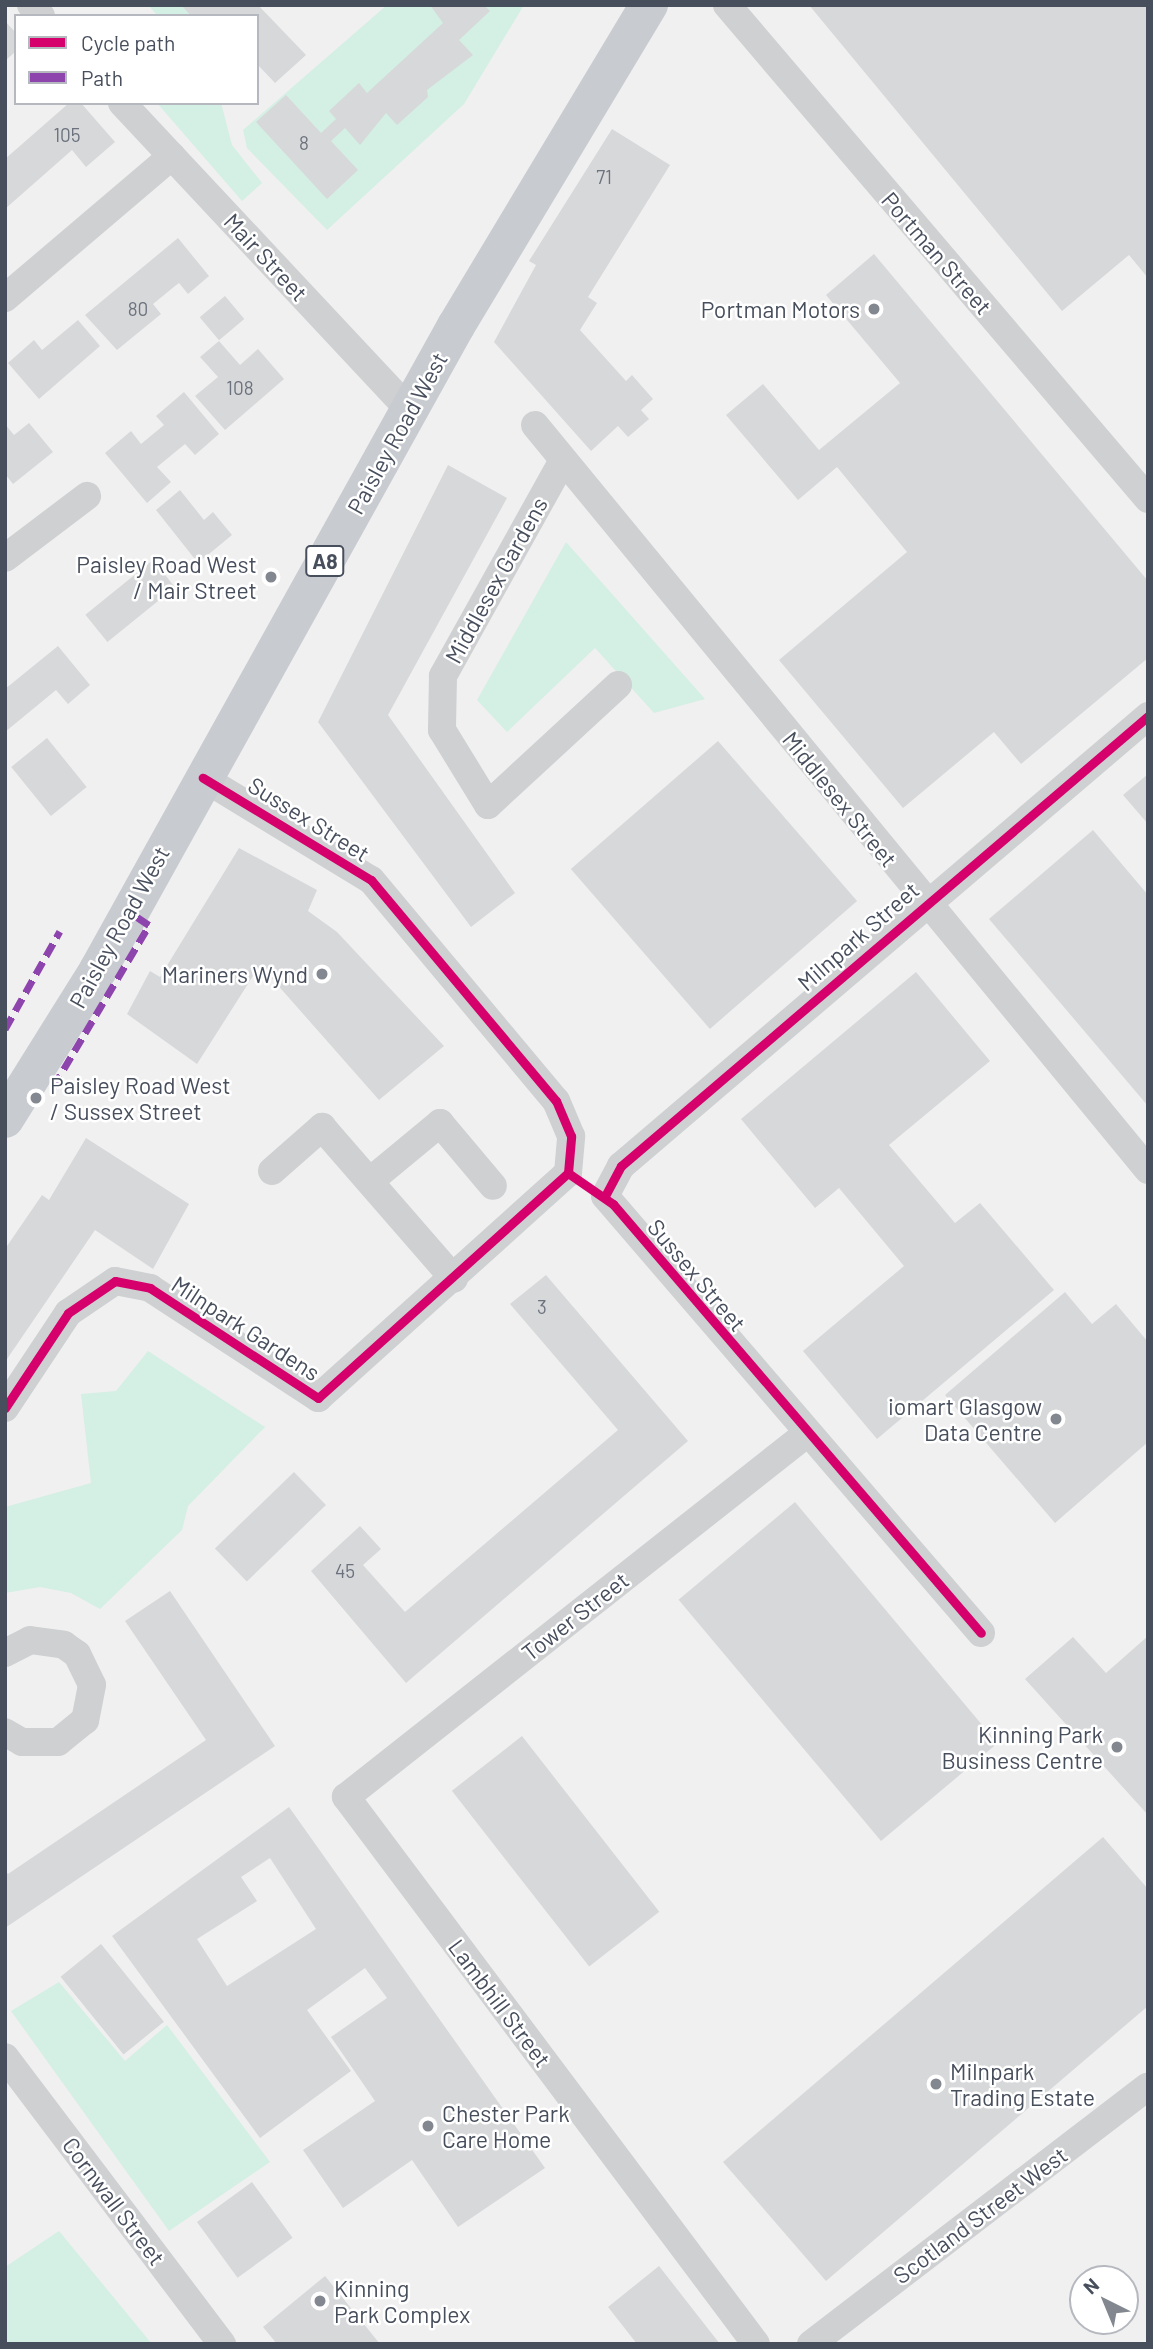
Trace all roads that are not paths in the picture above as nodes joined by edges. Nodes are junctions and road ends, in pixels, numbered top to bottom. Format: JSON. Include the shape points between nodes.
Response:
{"nodes":[{"id":1,"x":649,"y":5,"type":"edge"},
{"id":2,"x":727,"y":5,"type":"edge"},
{"id":3,"x":124,"y":105,"type":"edge"},
{"id":4,"x":172,"y":156,"type":"junction"},
{"id":5,"x":5,"y":298,"type":"edge"},
{"id":6,"x":409,"y":410,"type":"junction"},
{"id":7,"x":535,"y":425,"type":"dead end"},
{"id":8,"x":562,"y":462,"type":"junction"},
{"id":9,"x":87,"y":496,"type":"dead end"},
{"id":10,"x":1148,"y":499,"type":"edge"},
{"id":11,"x":5,"y":558,"type":"edge"},
{"id":12,"x":618,"y":685,"type":"dead end"},
{"id":13,"x":1148,"y":716,"type":"edge"},
{"id":14,"x":203,"y":778,"type":"junction"},
{"id":15,"x":925,"y":903,"type":"junction"},
{"id":16,"x":5,"y":1119,"type":"edge"},
{"id":17,"x":1148,"y":1170,"type":"edge"},
{"id":18,"x":272,"y":1171,"type":"dead end"},
{"id":19,"x":568,"y":1173,"type":"joint"},
{"id":20,"x":370,"y":1181,"type":"junction"},
{"id":21,"x":493,"y":1186,"type":"dead end"},
{"id":22,"x":605,"y":1196,"type":"joint"},
{"id":23,"x":454,"y":1279,"type":"junction"},
{"id":24,"x":5,"y":1408,"type":"edge"},
{"id":25,"x":804,"y":1434,"type":"junction"},
{"id":26,"x":981,"y":1633,"type":"dead end"},
{"id":27,"x":5,"y":1653,"type":"edge"},
{"id":28,"x":5,"y":1732,"type":"edge"},
{"id":29,"x":346,"y":1797,"type":"joint"},
{"id":30,"x":5,"y":2057,"type":"edge"},
{"id":31,"x":1148,"y":2086,"type":"edge"},
{"id":32,"x":222,"y":2344,"type":"edge"},
{"id":33,"x":756,"y":2344,"type":"edge"},
{"id":34,"x":811,"y":2344,"type":"edge"}],
"edges":[{"from":1,"to":6,"type":"main road","name":"Paisley Road West","number":"A8"},
{"from":2,"to":10,"type":"street","name":"Portman Street"},
{"from":3,"to":4,"type":"street","name":"Mair Street"},
{"from":4,"to":5,"type":"street"},
{"from":4,"to":6,"type":"street","name":"Mair Street"},
{"from":6,"to":14,"type":"main road","name":"Paisley Road West","number":"A8"},
{"from":7,"to":8,"type":"street","name":"Middlesex Street"},
{"from":8,"to":12,"type":"street","name":"Middlesex Gardens","via":[[443,676],[442,730],[488,805]]},
{"from":8,"to":15,"type":"street","name":"Middlesex Street"},
{"from":9,"to":11,"type":"street"},
{"from":13,"to":15,"type":"street","name":"Milnpark Street"},
{"from":14,"to":16,"type":"main road","name":"Paisley Road West","number":"A8","via":[[97,970]]},
{"from":14,"to":19,"type":"street","name":"Sussex Street","via":[[371,880],[556,1101],[571,1136]]},
{"from":15,"to":17,"type":"street","name":"Middlesex Street"},
{"from":15,"to":22,"type":"street","name":"Milnpark Street","via":[[621,1166]]},
{"from":18,"to":20,"type":"street","via":[[322,1127]]},
{"from":19,"to":23,"type":"street","name":"Milnpark Gardens"},
{"from":20,"to":21,"type":"street","via":[[440,1123]]},
{"from":20,"to":23,"type":"street"},
{"from":22,"to":25,"type":"street","name":"Sussex Street"},
{"from":23,"to":24,"type":"street","name":"Milnpark Gardens","via":[[318,1398],[150,1288],[115,1281],[68,1313]]},
{"from":25,"to":26,"type":"street","name":"Sussex Street"},
{"from":25,"to":29,"type":"street","name":"Tower Street"},
{"from":27,"to":28,"type":"street","via":[[30,1640],[64,1645],[88,1669],[92,1685],[85,1720],[58,1742],[22,1742]]},
{"from":29,"to":33,"type":"street","name":"Lambhill Street"},
{"from":30,"to":32,"type":"street","name":"Cornwall Street"},
{"from":31,"to":34,"type":"street","name":"Scotland Street West"}]}
